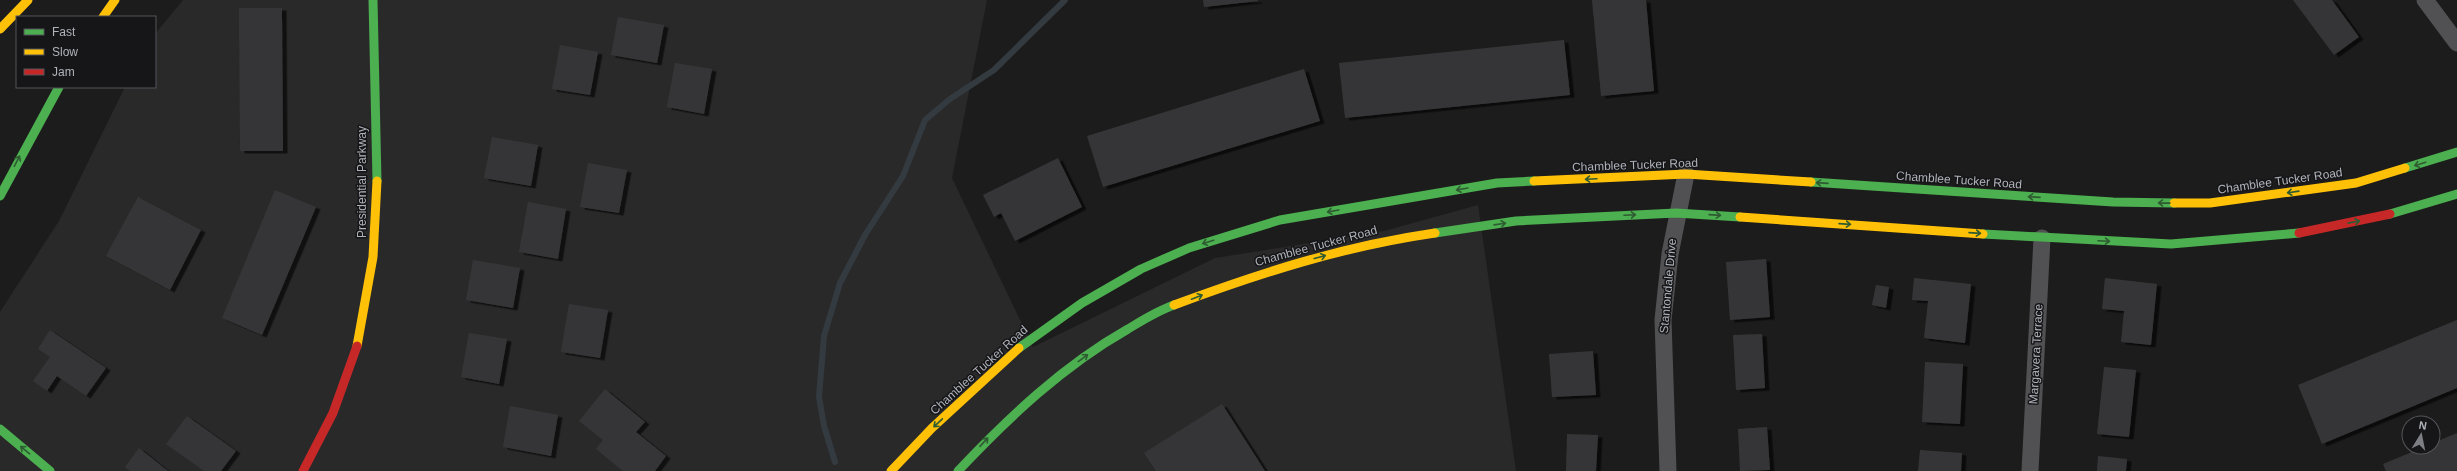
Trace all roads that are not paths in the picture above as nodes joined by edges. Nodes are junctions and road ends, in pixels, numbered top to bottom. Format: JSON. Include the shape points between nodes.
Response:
{"nodes":[{"id":1,"x":28,"y":0,"type":"edge"},
{"id":2,"x":115,"y":0,"type":"edge"},
{"id":3,"x":373,"y":0,"type":"edge"},
{"id":4,"x":2425,"y":0,"type":"edge"},
{"id":5,"x":104,"y":16,"type":"edge"},
{"id":6,"x":0,"y":29,"type":"edge"},
{"id":7,"x":2457,"y":43,"type":"edge"},
{"id":8,"x":58,"y":88,"type":"edge"},
{"id":9,"x":2457,"y":152,"type":"edge"},
{"id":10,"x":1686,"y":174,"type":"junction"},
{"id":11,"x":2457,"y":194,"type":"edge"},
{"id":12,"x":0,"y":196,"type":"edge"},
{"id":13,"x":1676,"y":213,"type":"junction"},
{"id":14,"x":2042,"y":238,"type":"junction"},
{"id":15,"x":0,"y":429,"type":"edge"},
{"id":16,"x":50,"y":471,"type":"edge"},
{"id":17,"x":302,"y":471,"type":"edge"},
{"id":18,"x":891,"y":471,"type":"edge"},
{"id":19,"x":958,"y":471,"type":"edge"},
{"id":20,"x":1668,"y":471,"type":"edge"},
{"id":21,"x":2030,"y":471,"type":"edge"}],
"edges":[{"from":1,"to":6,"type":"main road"},
{"from":2,"to":5,"type":"main road"},
{"from":3,"to":17,"type":"main road","name":"Presidential Parkway","via":[[376,224],[368,299],[355,354],[339,402],[323,438]]},
{"from":4,"to":7,"type":"street"},
{"from":12,"to":8,"type":"main road","one_way":true},
{"from":9,"to":10,"type":"main road","name":"Chamblee Tucker Road","one_way":true,"via":[[2356,183],[2210,203],[2113,202]]},
{"from":10,"to":13,"type":"street","name":"Stantondale Drive"},
{"from":10,"to":18,"type":"main road","name":"Chamblee Tucker Road","one_way":true,"via":[[1497,183],[1280,220],[1189,248],[1141,269],[1088,299],[1023,344],[932,428]]},
{"from":14,"to":11,"type":"main road","name":"Chamblee Tucker Road","one_way":true,"via":[[2172,244],[2307,232],[2380,217]]},
{"from":13,"to":14,"type":"main road","name":"Chamblee Tucker Road","one_way":true},
{"from":19,"to":13,"type":"main road","name":"Chamblee Tucker Road","one_way":true,"via":[[990,436],[1048,383],[1107,341],[1161,310],[1257,274],[1384,240],[1516,221]]},
{"from":13,"to":20,"type":"street","name":"Stantondale Drive","via":[[1662,320]]},
{"from":14,"to":21,"type":"street","name":"Margavera Terrace"},
{"from":16,"to":15,"type":"main road","one_way":true}]}
